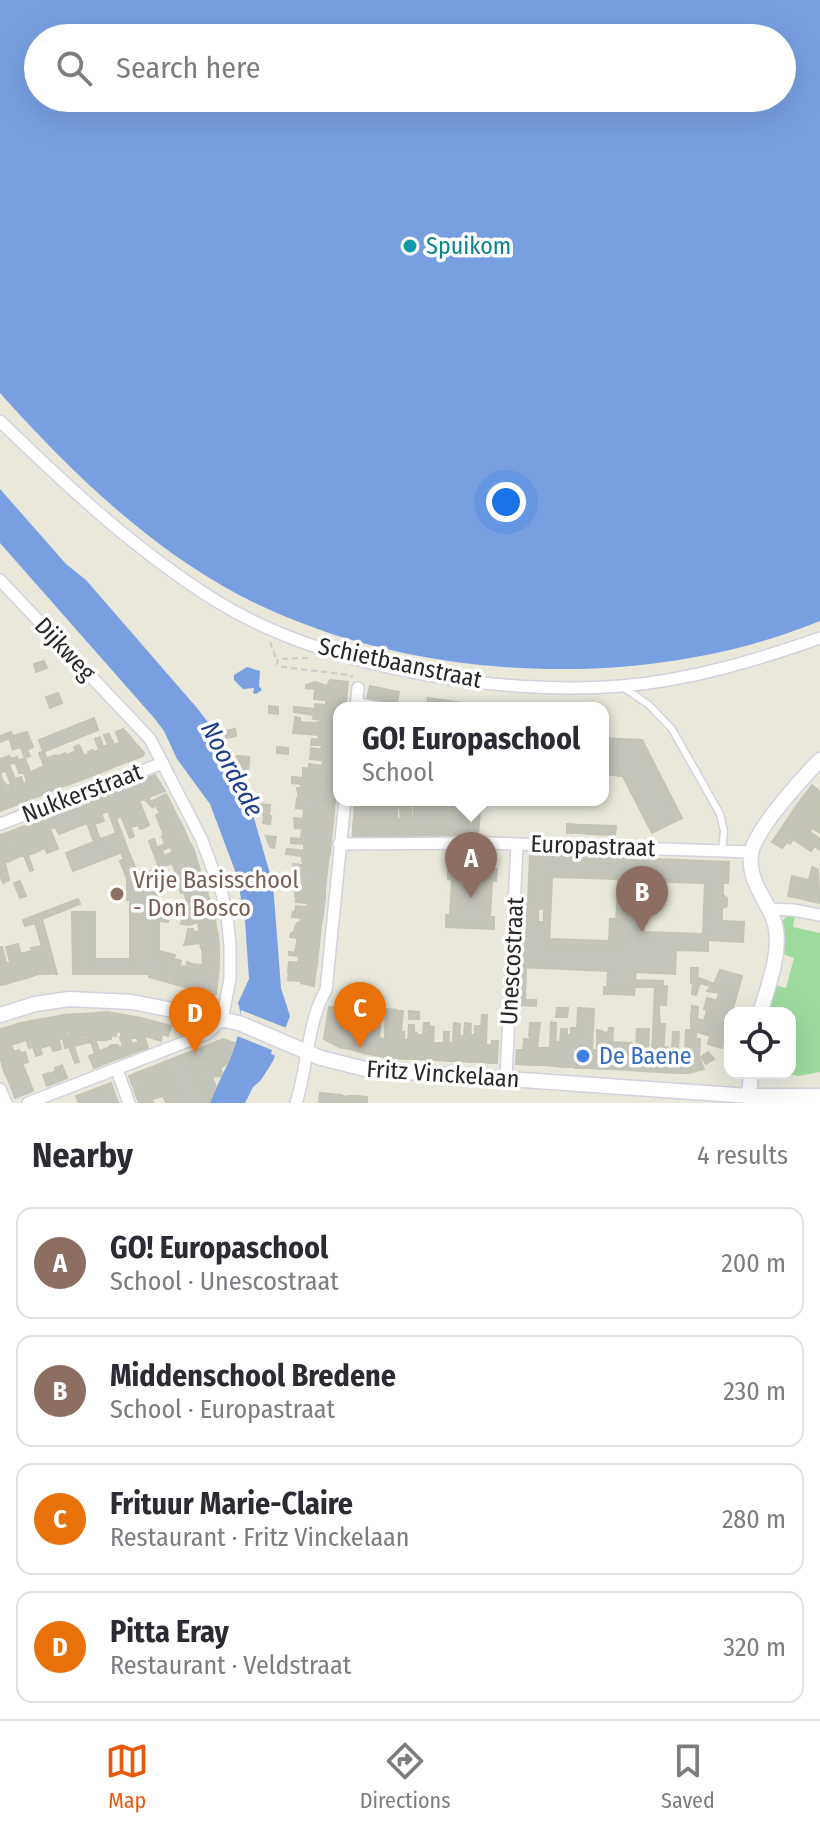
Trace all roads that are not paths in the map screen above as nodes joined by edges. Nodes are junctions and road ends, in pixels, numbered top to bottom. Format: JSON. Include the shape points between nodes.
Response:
{"nodes":[{"id":1,"x":0,"y":421,"type":"edge"},
{"id":2,"x":0,"y":580,"type":"edge"},
{"id":3,"x":820,"y":638,"type":"edge"},
{"id":4,"x":622,"y":686,"type":"junction"},
{"id":5,"x":358,"y":688,"type":"road end"},
{"id":6,"x":356,"y":702,"type":"edge"},
{"id":7,"x":131,"y":718,"type":"joint"},
{"id":8,"x":820,"y":760,"type":"edge"},
{"id":9,"x":163,"y":763,"type":"junction"},
{"id":10,"x":344,"y":806,"type":"edge"},
{"id":11,"x":0,"y":824,"type":"edge"},
{"id":12,"x":339,"y":844,"type":"junction"},
{"id":13,"x":517,"y":844,"type":"junction"},
{"id":14,"x":722,"y":851,"type":"junction"},
{"id":15,"x":751,"y":852,"type":"junction"},
{"id":16,"x":770,"y":909,"type":"junction"},
{"id":17,"x":820,"y":915,"type":"edge"},
{"id":18,"x":762,"y":1007,"type":"edge"},
{"id":19,"x":0,"y":1015,"type":"edge"},
{"id":20,"x":222,"y":1020,"type":"junction"},
{"id":21,"x":309,"y":1052,"type":"junction"},
{"id":22,"x":117,"y":1070,"type":"junction"},
{"id":23,"x":506,"y":1078,"type":"junction"},
{"id":24,"x":750,"y":1079,"type":"edge"},
{"id":25,"x":0,"y":1089,"type":"edge"},
{"id":26,"x":749,"y":1096,"type":"junction"},
{"id":27,"x":820,"y":1096,"type":"edge"},
{"id":28,"x":6,"y":1103,"type":"edge"},
{"id":29,"x":28,"y":1103,"type":"edge"},
{"id":30,"x":129,"y":1103,"type":"edge"},
{"id":31,"x":296,"y":1103,"type":"edge"}],
"edges":[{"from":1,"to":4,"type":"street","name":"Schietbaanstraat","via":[[121,532],[180,578],[264,625],[344,655],[436,675],[539,687]]},
{"from":2,"to":7,"type":"street","name":"Dijkweg"},
{"from":3,"to":4,"type":"street","name":"Schietbaanstraat","via":[[718,668]]},
{"from":4,"to":14,"type":"lane","via":[[672,729],[720,814]]},
{"from":5,"to":6,"type":"street"},
{"from":7,"to":9,"type":"street","name":"Nukkerstraat"},
{"from":8,"to":15,"type":"street"},
{"from":9,"to":11,"type":"street","name":"Nukkerstraat"},
{"from":9,"to":20,"type":"street","name":"Nukkerstraat","via":[[201,838],[227,915],[230,979]]},
{"from":10,"to":12,"type":"street"},
{"from":12,"to":13,"type":"street","name":"Europastraat"},
{"from":12,"to":21,"type":"street","via":[[326,990],[318,1003]]},
{"from":13,"to":14,"type":"street","name":"Europastraat"},
{"from":13,"to":23,"type":"street","name":"Unescostraat"},
{"from":14,"to":15,"type":"street","name":"Europastraat"},
{"from":15,"to":16,"type":"street","via":[[754,880]]},
{"from":16,"to":17,"type":"street"},
{"from":16,"to":18,"type":"street","via":[[776,951]]},
{"from":19,"to":20,"type":"street","name":"Fritz Vinckelaan","via":[[35,1004],[93,998]]},
{"from":20,"to":21,"type":"street","name":"Fritz Vinckelaan"},
{"from":20,"to":22,"type":"street","via":[[206,1034]]},
{"from":21,"to":23,"type":"street","name":"Fritz Vinckelaan","via":[[365,1069]]},
{"from":21,"to":31,"type":"street"},
{"from":22,"to":29,"type":"street"},
{"from":22,"to":30,"type":"street"},
{"from":23,"to":26,"type":"street","name":"Fritz Vinckelaan"},
{"from":24,"to":26,"type":"street"},
{"from":25,"to":28,"type":"street"},
{"from":26,"to":27,"type":"street","name":"Fritz Vinckelaan"}]}
